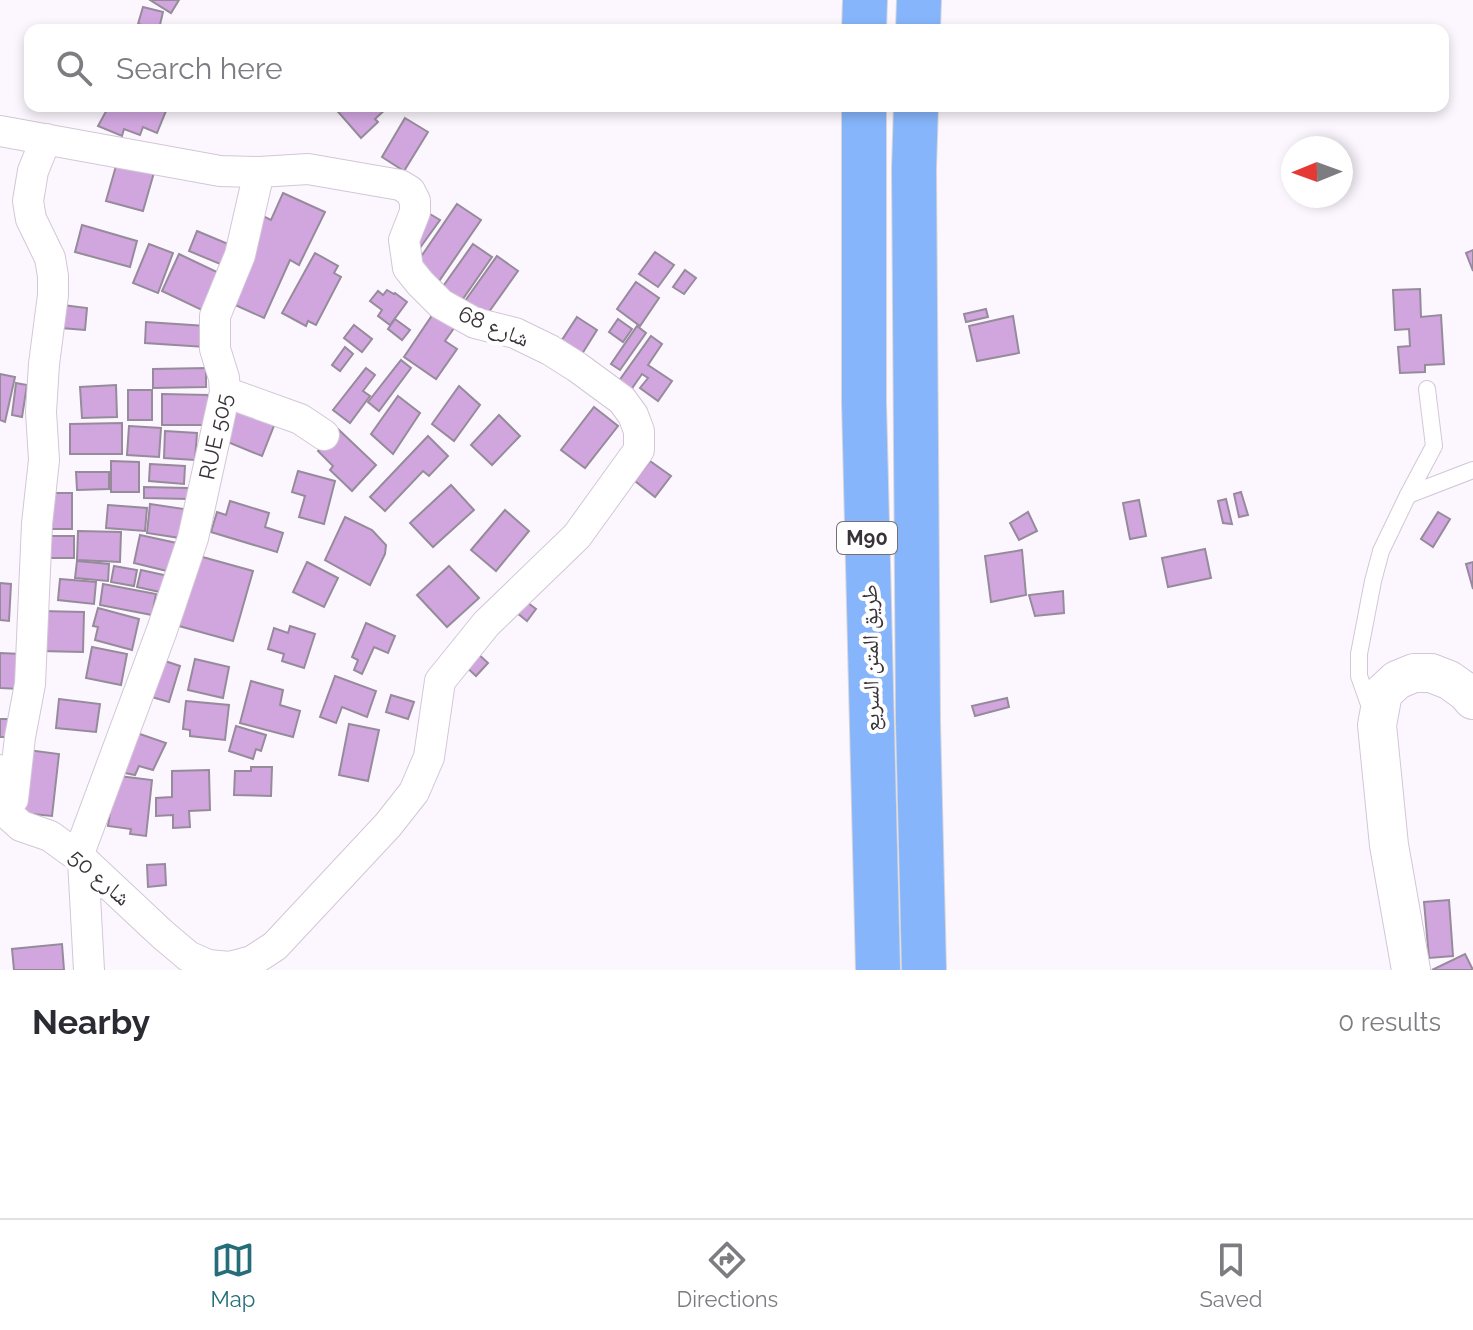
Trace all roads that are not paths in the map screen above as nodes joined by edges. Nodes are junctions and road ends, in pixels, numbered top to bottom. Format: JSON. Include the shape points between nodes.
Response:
{"nodes":[{"id":1,"x":865,"y":0,"type":"edge"},
{"id":2,"x":919,"y":0,"type":"edge"},
{"id":3,"x":864,"y":24,"type":"edge"},
{"id":4,"x":918,"y":24,"type":"edge"},
{"id":5,"x":864,"y":112,"type":"edge"},
{"id":6,"x":916,"y":112,"type":"edge"},
{"id":7,"x":0,"y":131,"type":"edge"},
{"id":8,"x":46,"y":139,"type":"junction"},
{"id":9,"x":259,"y":172,"type":"junction"},
{"id":10,"x":1427,"y":389,"type":"dead end"},
{"id":11,"x":225,"y":392,"type":"junction"},
{"id":12,"x":324,"y":435,"type":"dead end"},
{"id":13,"x":1473,"y":470,"type":"edge"},
{"id":14,"x":1408,"y":495,"type":"junction"},
{"id":15,"x":1473,"y":700,"type":"edge"},
{"id":16,"x":1377,"y":725,"type":"junction"},
{"id":17,"x":0,"y":770,"type":"edge"},
{"id":18,"x":11,"y":827,"type":"edge"},
{"id":19,"x":80,"y":858,"type":"junction"},
{"id":20,"x":188,"y":956,"type":"joint"},
{"id":21,"x":89,"y":970,"type":"edge"},
{"id":22,"x":878,"y":970,"type":"edge"},
{"id":23,"x":924,"y":970,"type":"edge"},
{"id":24,"x":1411,"y":970,"type":"edge"}],
"edges":[{"from":1,"to":3,"type":"highway"},
{"from":2,"to":4,"type":"highway"},
{"from":5,"to":22,"type":"highway","name":"طريق المتن السريع","number":"M90","via":[[864,402]]},
{"from":6,"to":23,"type":"highway","number":"M90","via":[[917,705]]},
{"from":7,"to":8,"type":"street"},
{"from":8,"to":9,"type":"street","via":[[220,171]]},
{"from":8,"to":18,"type":"street","via":[[28,201],[50,258],[53,295],[41,412],[44,460],[30,684]]},
{"from":9,"to":11,"type":"street","name":"RUE 505","via":[[240,255],[215,316],[215,349]]},
{"from":9,"to":20,"type":"street","name":"شارع 68","via":[[308,169],[387,181],[410,191],[415,212],[404,240],[405,255],[420,283],[441,304],[475,323],[515,333],[595,379],[633,415],[639,450],[577,536],[486,624],[440,681],[429,757],[414,792],[388,825],[275,946],[230,967]]},
{"from":10,"to":14,"type":"lane","via":[[1434,446]]},
{"from":11,"to":12,"type":"street","via":[[300,419]]},
{"from":11,"to":19,"type":"street","name":"RUE 505","via":[[193,538]]},
{"from":13,"to":14,"type":"lane"},
{"from":14,"to":16,"type":"lane","via":[[1381,551],[1359,654],[1359,676]]},
{"from":15,"to":16,"type":"street","via":[[1449,680],[1414,673],[1383,693]]},
{"from":16,"to":24,"type":"street","via":[[1389,845]]},
{"from":17,"to":18,"type":"street"},
{"from":18,"to":19,"type":"street","name":"شارع 50","via":[[50,836]]},
{"from":19,"to":20,"type":"street","name":"شارع 50"},
{"from":19,"to":21,"type":"street"}]}
